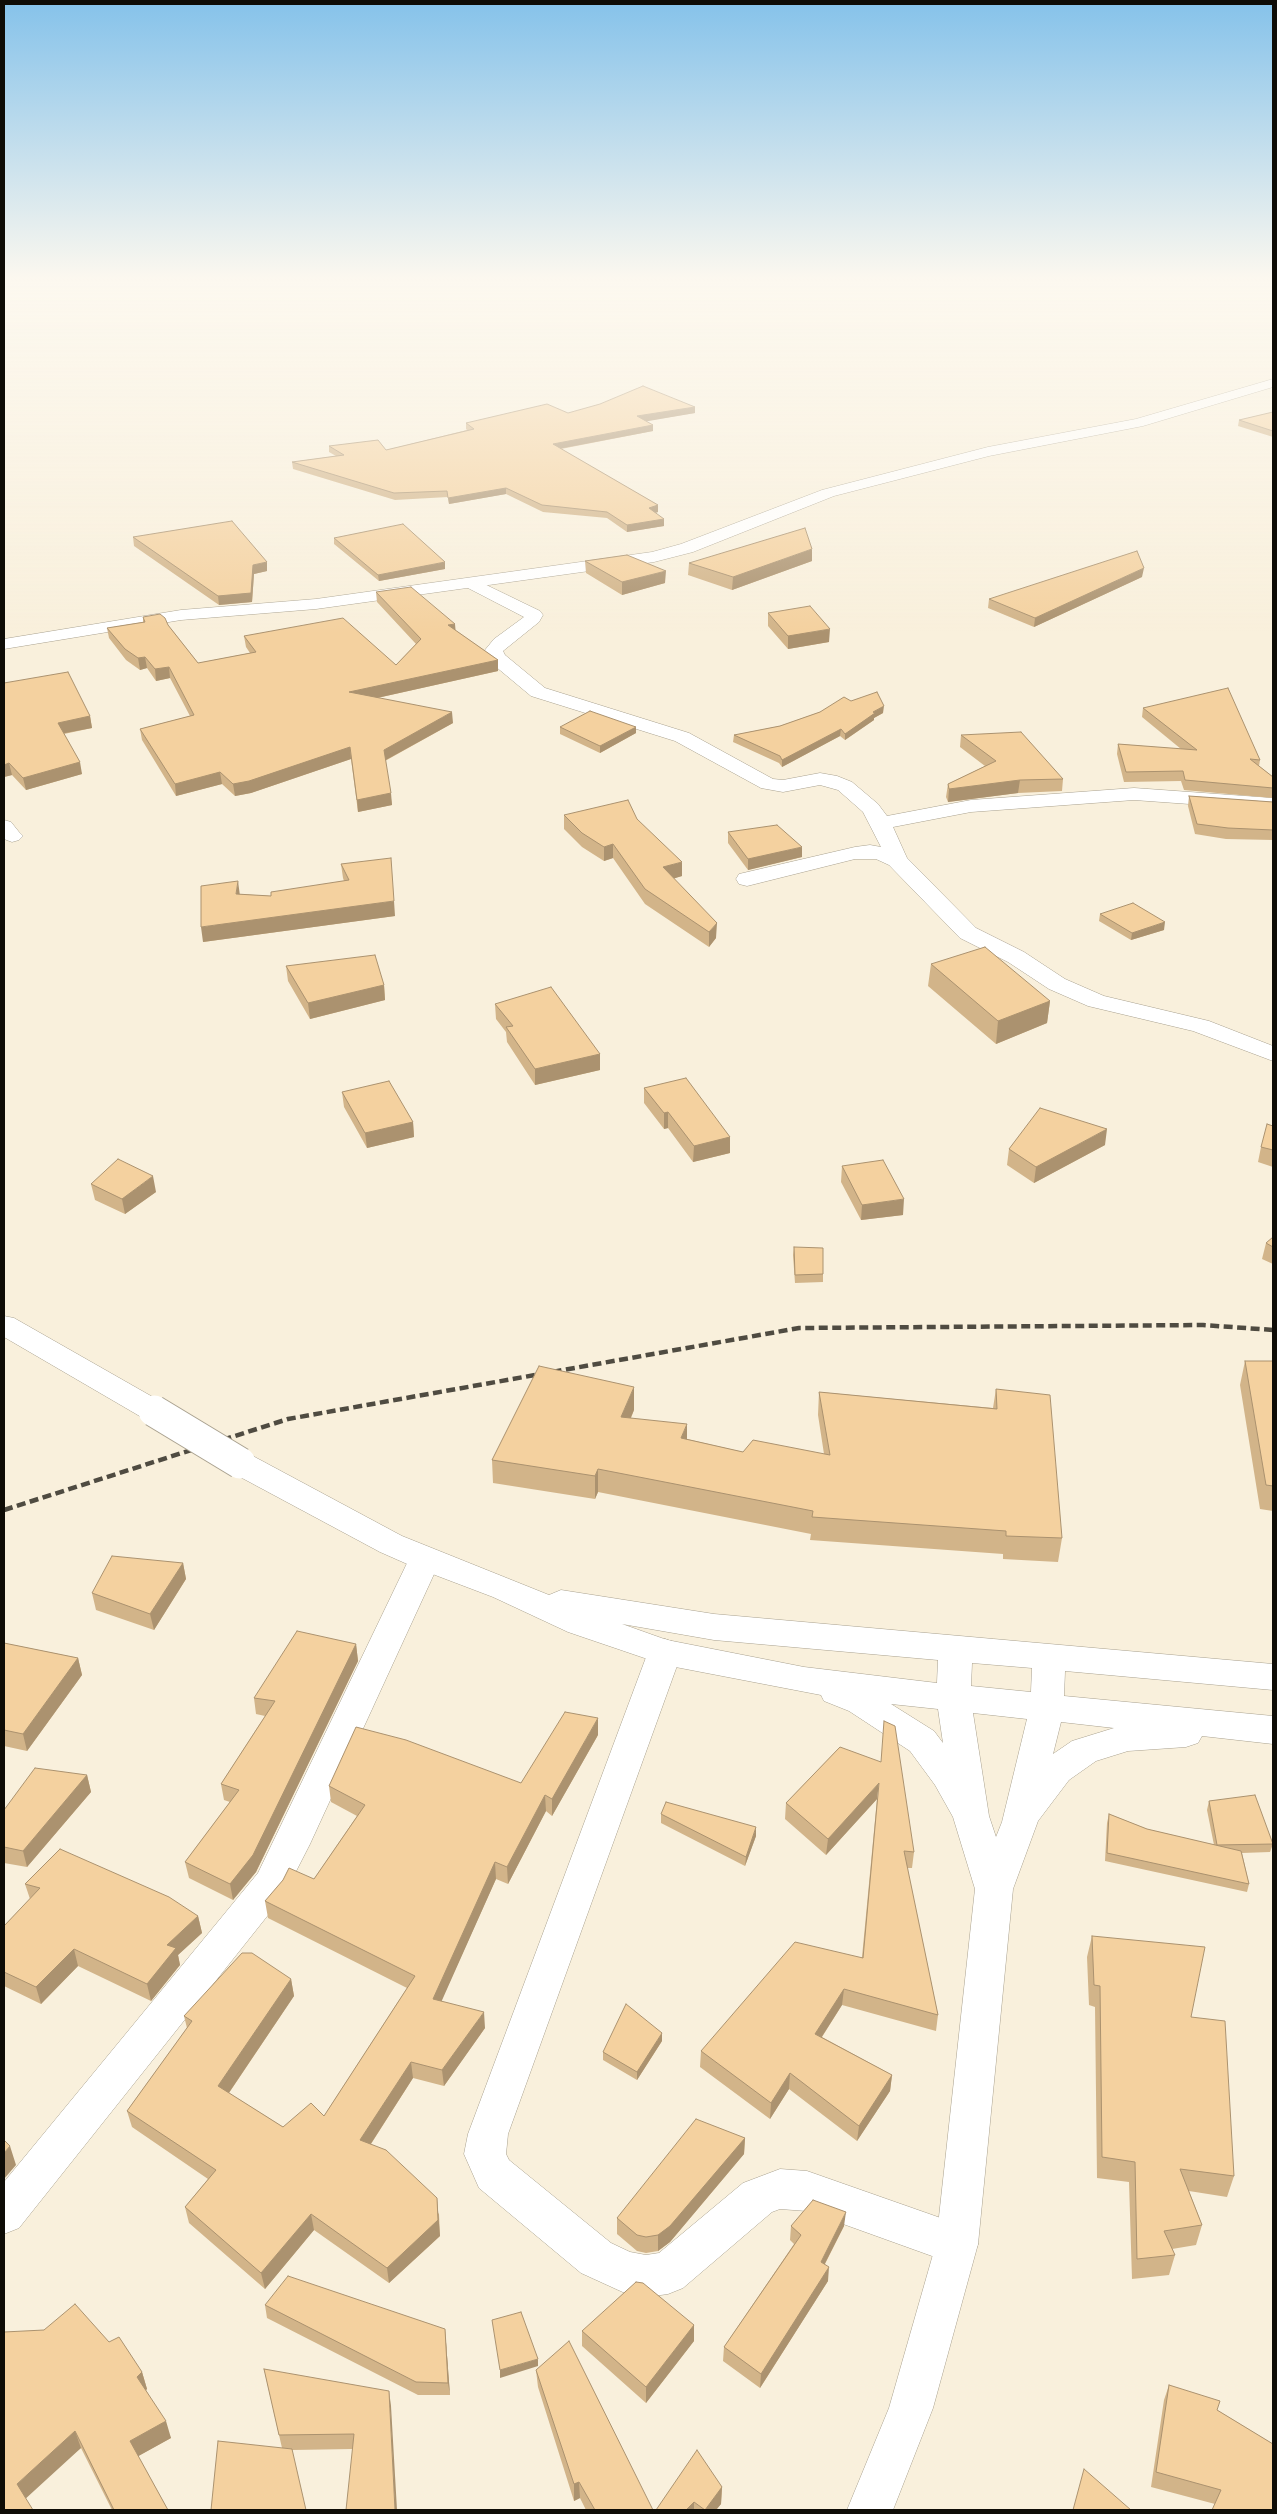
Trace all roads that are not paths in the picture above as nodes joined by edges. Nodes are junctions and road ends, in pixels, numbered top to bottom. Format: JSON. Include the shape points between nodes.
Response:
{"nodes":[{"id":1,"x":1218,"y":399,"type":"edge"},
{"id":2,"x":472,"y":583,"type":"junction"},
{"id":3,"x":4,"y":644,"type":"edge"},
{"id":4,"x":1273,"y":804,"type":"edge"},
{"id":5,"x":881,"y":823,"type":"junction"},
{"id":6,"x":897,"y":860,"type":"junction"},
{"id":7,"x":747,"y":878,"type":"dead end"},
{"id":8,"x":1273,"y":1054,"type":"edge"},
{"id":9,"x":4,"y":1324,"type":"edge"},
{"id":10,"x":426,"y":1559,"type":"junction"},
{"id":11,"x":504,"y":1588,"type":"junction"},
{"id":12,"x":954,"y":1649,"type":"junction"},
{"id":13,"x":665,"y":1652,"type":"junction"},
{"id":14,"x":1049,"y":1657,"type":"junction"},
{"id":15,"x":1273,"y":1677,"type":"edge"},
{"id":16,"x":804,"y":1680,"type":"junction"},
{"id":17,"x":954,"y":1698,"type":"junction"},
{"id":18,"x":1047,"y":1706,"type":"junction"},
{"id":19,"x":1262,"y":1729,"type":"edge"},
{"id":20,"x":971,"y":1816,"type":"junction"},
{"id":21,"x":1020,"y":1822,"type":"junction"},
{"id":22,"x":994,"y":1889,"type":"junction"},
{"id":23,"x":4,"y":2214,"type":"edge"},
{"id":24,"x":956,"y":2244,"type":"junction"},
{"id":25,"x":870,"y":2510,"type":"edge"}],
"edges":[{"from":1,"to":2,"type":"street","via":[[1138,423],[988,452],[828,493],[686,548],[654,557]]},
{"from":2,"to":3,"type":"street","via":[[316,604],[181,615]]},
{"from":2,"to":5,"type":"street","via":[[534,615],[494,650],[496,657],[538,692],[682,737],[768,784],[783,786],[830,780],[845,786],[871,808]]},
{"from":4,"to":5,"type":"street","via":[[1134,794],[971,806]]},
{"from":5,"to":6,"type":"street"},
{"from":6,"to":7,"type":"street","via":[[870,851]]},
{"from":6,"to":8,"type":"street","via":[[968,933],[1016,957],[1057,984],[1096,1001],[1201,1026]]},
{"from":9,"to":10,"type":"street","bridge":true,"via":[[240,1464],[391,1544]]},
{"from":10,"to":11,"type":"street"},
{"from":10,"to":23,"type":"street","via":[[271,1884]]},
{"from":11,"to":12,"type":"street","via":[[578,1605],[714,1627]]},
{"from":11,"to":13,"type":"street","via":[[580,1623]]},
{"from":12,"to":14,"type":"street"},
{"from":12,"to":17,"type":"street"},
{"from":13,"to":16,"type":"street"},
{"from":13,"to":24,"type":"street","via":[[488,2134],[485,2154],[494,2174],[596,2258],[627,2273],[646,2276],[668,2273],[758,2197],[780,2189],[807,2191]]},
{"from":14,"to":15,"type":"street"},
{"from":14,"to":18,"type":"street"},
{"from":16,"to":17,"type":"street"},
{"from":16,"to":20,"type":"street","via":[[861,1702],[922,1741]]},
{"from":17,"to":18,"type":"street"},
{"from":17,"to":20,"type":"street"},
{"from":18,"to":19,"type":"street"},
{"from":18,"to":21,"type":"street"},
{"from":19,"to":21,"type":"street","via":[[1128,1738],[1084,1751],[1057,1770]]},
{"from":20,"to":22,"type":"street"},
{"from":21,"to":22,"type":"street"},
{"from":22,"to":24,"type":"street"},
{"from":24,"to":25,"type":"street","via":[[912,2408]]}]}
